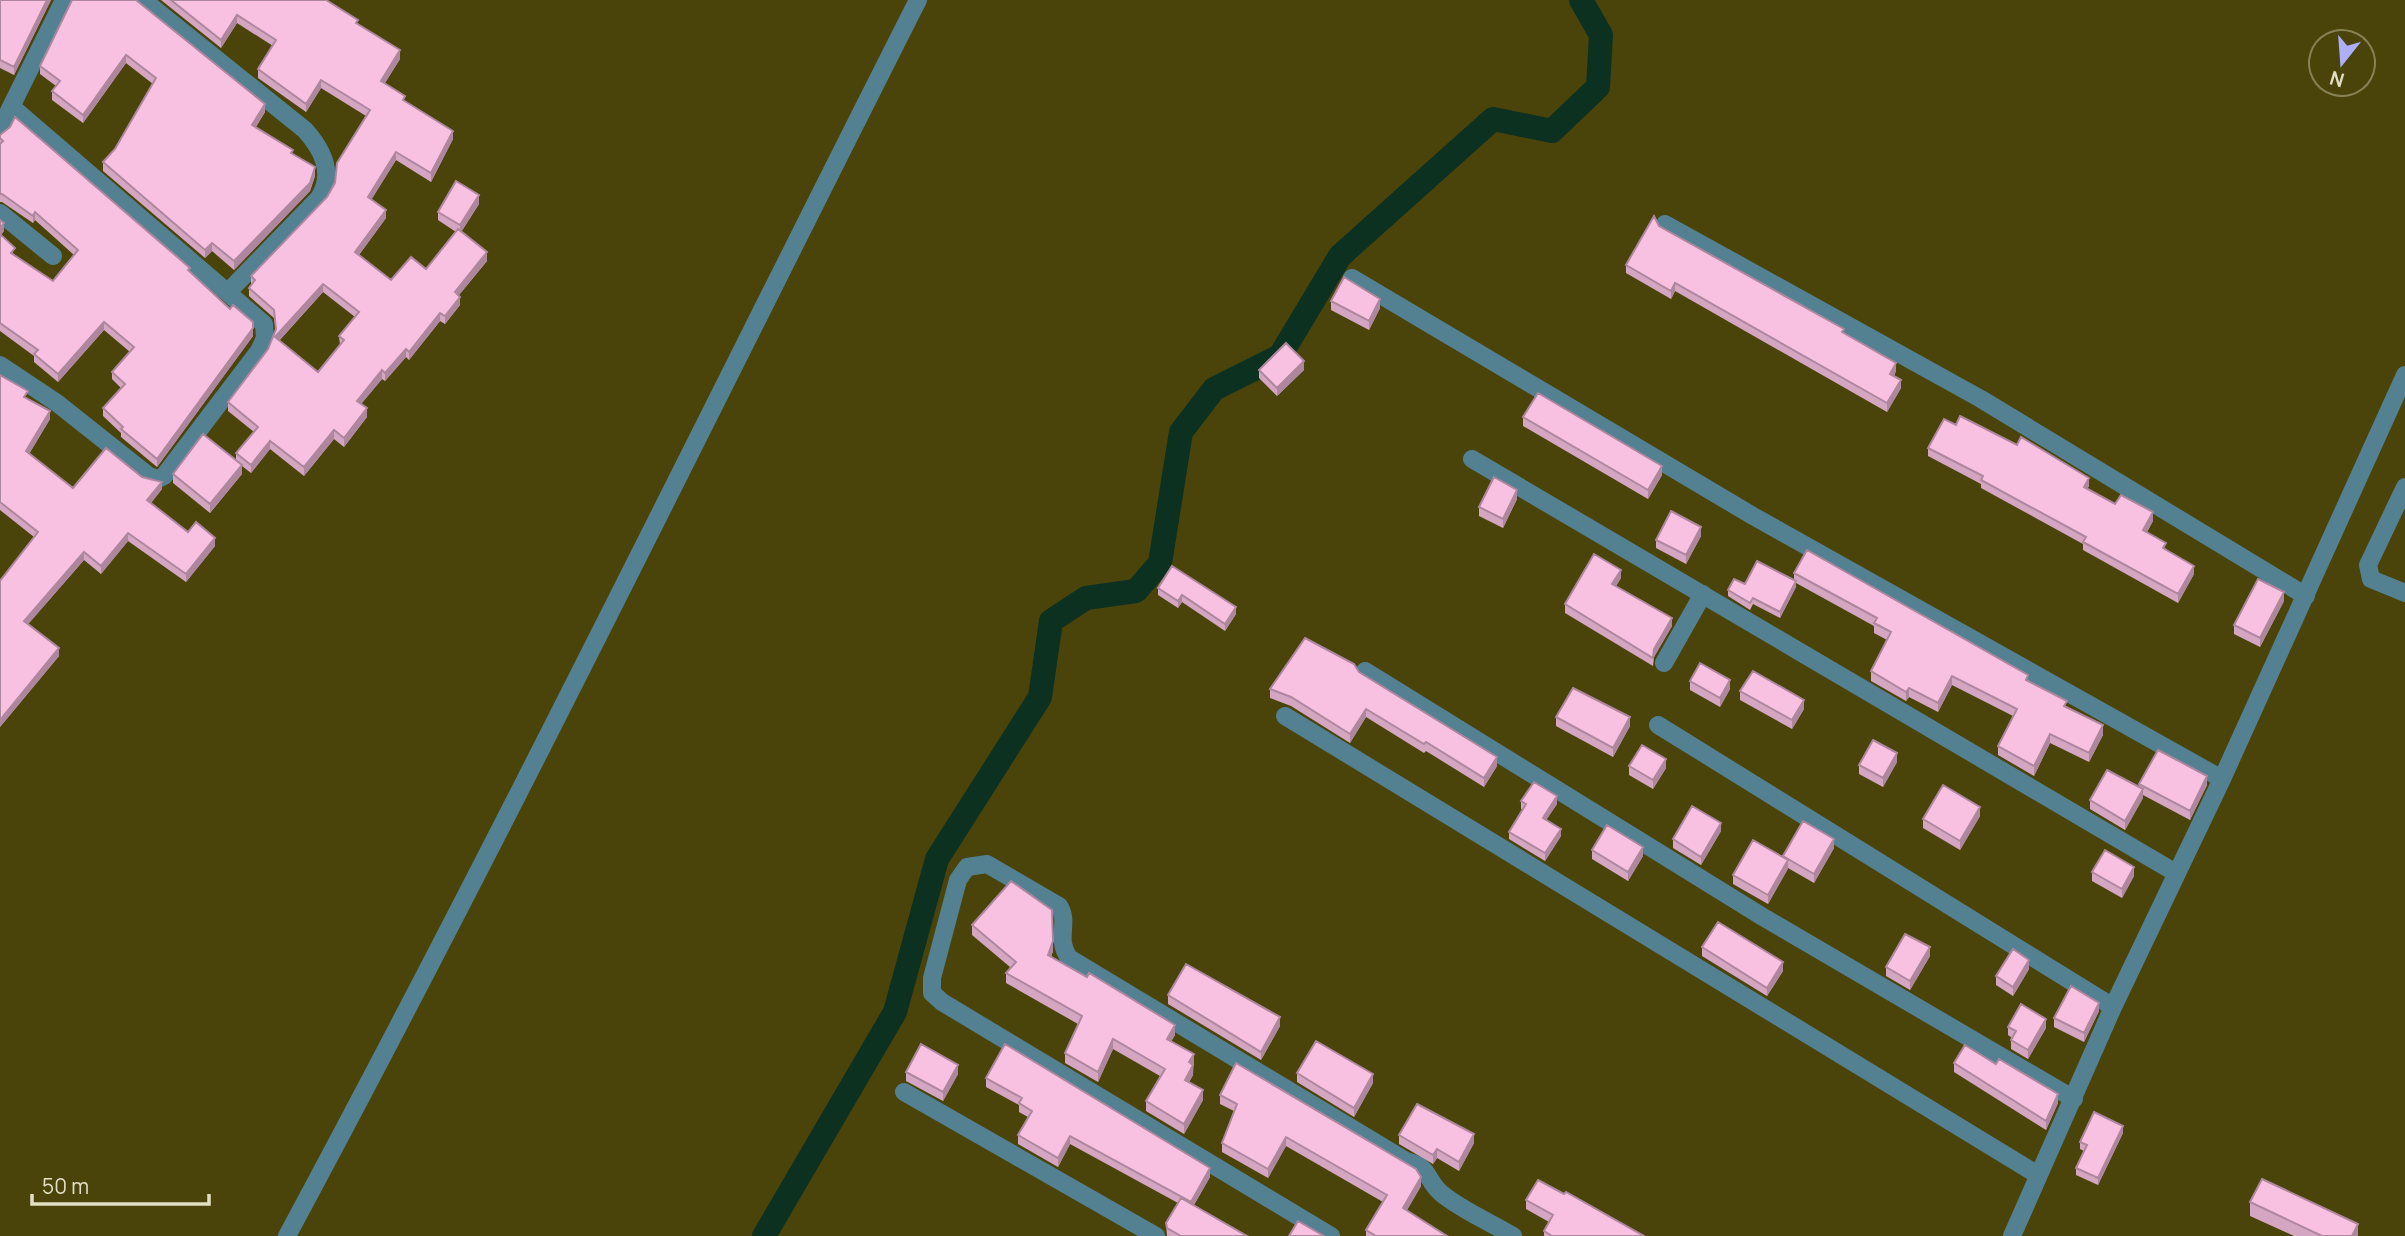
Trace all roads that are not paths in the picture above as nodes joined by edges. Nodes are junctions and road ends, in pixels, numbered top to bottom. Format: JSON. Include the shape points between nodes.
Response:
{"nodes":[{"id":1,"x":64,"y":0,"type":"edge"},
{"id":2,"x":143,"y":0,"type":"edge"},
{"id":3,"x":918,"y":0,"type":"edge"},
{"id":4,"x":13,"y":108,"type":"junction"},
{"id":5,"x":0,"y":129,"type":"edge"},
{"id":6,"x":0,"y":213,"type":"edge"},
{"id":7,"x":1665,"y":224,"type":"dead end"},
{"id":8,"x":53,"y":256,"type":"dead end"},
{"id":9,"x":1352,"y":278,"type":"edge"},
{"id":10,"x":228,"y":292,"type":"junction"},
{"id":11,"x":0,"y":365,"type":"edge"},
{"id":12,"x":2405,"y":375,"type":"edge"},
{"id":13,"x":1472,"y":460,"type":"dead end"},
{"id":14,"x":2405,"y":486,"type":"edge"},
{"id":15,"x":2405,"y":593,"type":"edge"},
{"id":16,"x":1703,"y":594,"type":"junction"},
{"id":17,"x":2306,"y":596,"type":"junction"},
{"id":18,"x":1664,"y":663,"type":"dead end"},
{"id":19,"x":1365,"y":671,"type":"dead end"},
{"id":20,"x":1285,"y":716,"type":"dead end"},
{"id":21,"x":1658,"y":725,"type":"dead end"},
{"id":22,"x":2222,"y":779,"type":"junction"},
{"id":23,"x":2176,"y":873,"type":"junction"},
{"id":24,"x":2113,"y":1007,"type":"junction"},
{"id":25,"x":904,"y":1093,"type":"dead end"},
{"id":26,"x":2074,"y":1099,"type":"junction"},
{"id":27,"x":2038,"y":1175,"type":"junction"},
{"id":28,"x":287,"y":1236,"type":"edge"},
{"id":29,"x":1156,"y":1236,"type":"edge"},
{"id":30,"x":1331,"y":1236,"type":"edge"},
{"id":31,"x":1513,"y":1236,"type":"edge"},
{"id":32,"x":2012,"y":1236,"type":"edge"}],
"edges":[{"from":1,"to":4,"type":"street"},
{"from":2,"to":10,"type":"street","via":[[305,130],[321,149],[325,189]]},
{"from":3,"to":28,"type":"street","via":[[649,537]]},
{"from":4,"to":5,"type":"street"},
{"from":4,"to":10,"type":"street"},
{"from":6,"to":8,"type":"street"},
{"from":7,"to":17,"type":"street","via":[[1981,399]]},
{"from":9,"to":22,"type":"street","via":[[1753,516]]},
{"from":10,"to":11,"type":"street","via":[[264,324],[265,338],[158,479]]},
{"from":12,"to":17,"type":"street"},
{"from":13,"to":16,"type":"street"},
{"from":14,"to":15,"type":"street","via":[[2368,565],[2371,579]]},
{"from":16,"to":18,"type":"street"},
{"from":16,"to":23,"type":"street"},
{"from":17,"to":22,"type":"street"},
{"from":19,"to":26,"type":"street","via":[[1763,917]]},
{"from":20,"to":27,"type":"street"},
{"from":21,"to":24,"type":"street"},
{"from":22,"to":23,"type":"street"},
{"from":23,"to":24,"type":"street"},
{"from":24,"to":26,"type":"street"},
{"from":25,"to":29,"type":"street"},
{"from":26,"to":27,"type":"street"},
{"from":27,"to":32,"type":"street"},
{"from":30,"to":31,"type":"street","via":[[932,993],[958,880],[967,867],[987,864],[1059,906],[1063,916],[1060,941],[1069,958],[1406,1161],[1418,1164],[1443,1195]]}]}
